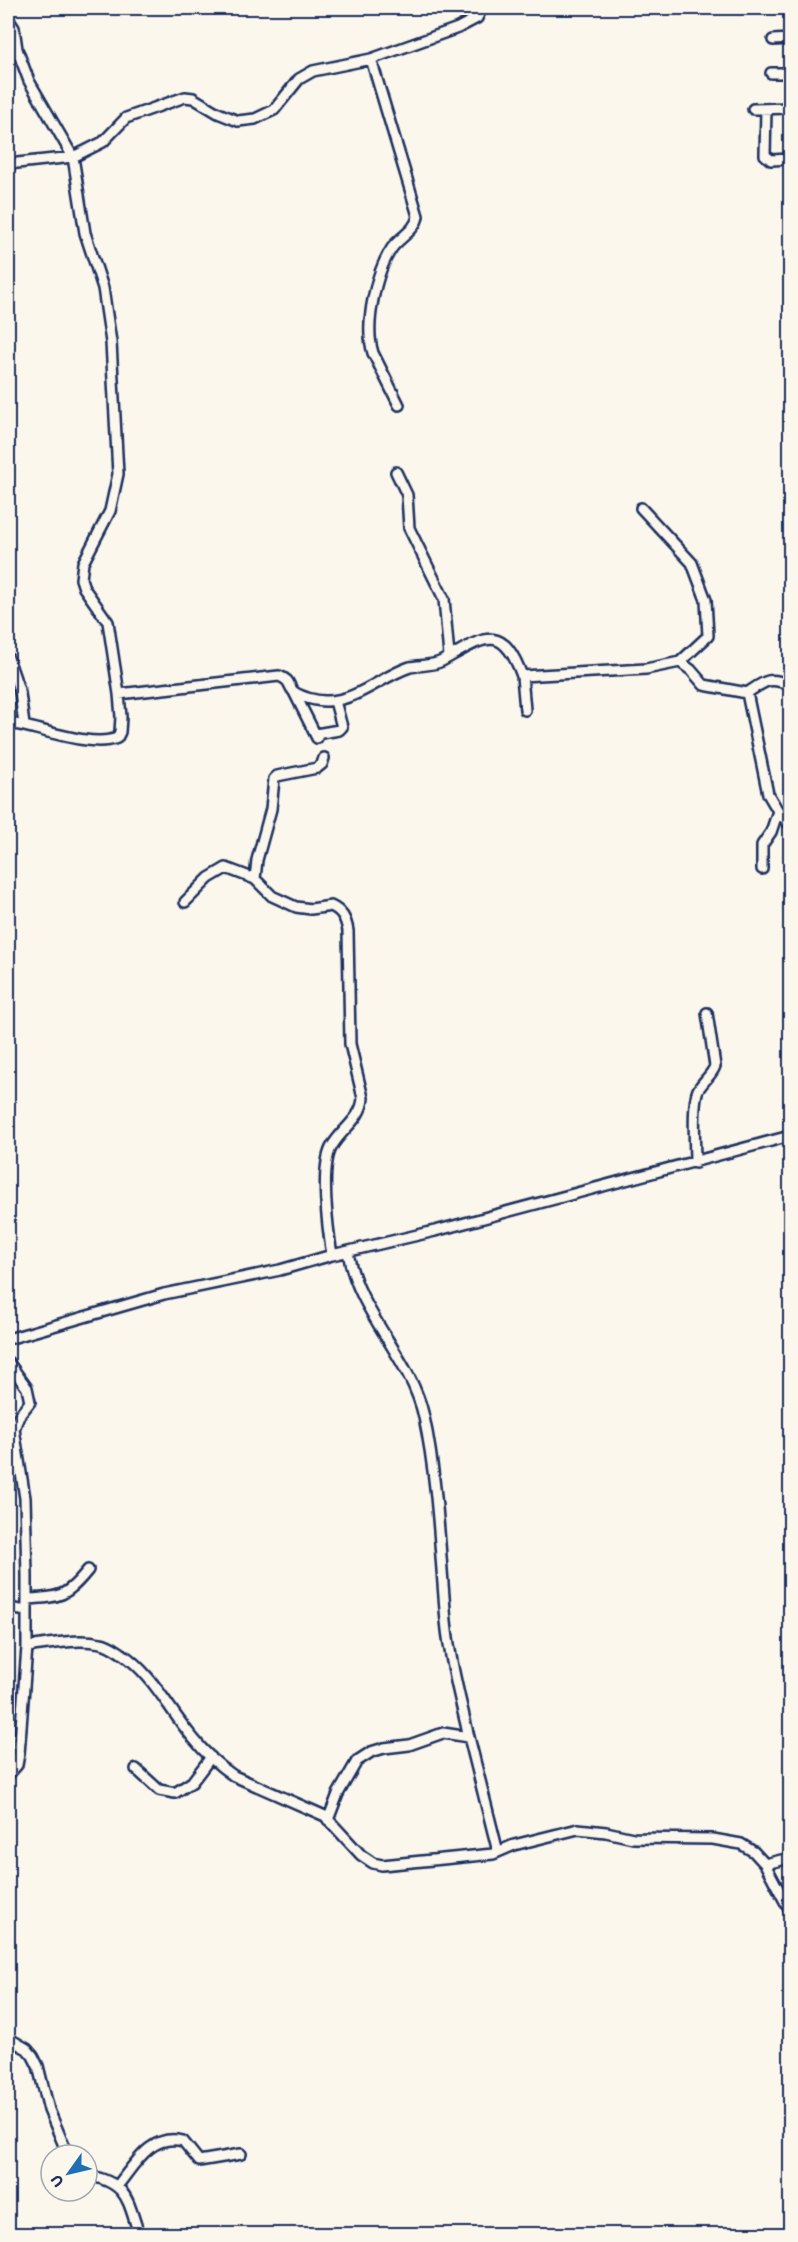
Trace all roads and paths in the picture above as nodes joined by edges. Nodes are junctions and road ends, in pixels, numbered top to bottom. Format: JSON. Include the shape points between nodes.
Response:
{"nodes":[{"id":1,"x":482,"y":8,"type":"edge"},
{"id":2,"x":8,"y":19,"type":"edge"},
{"id":3,"x":790,"y":39,"type":"edge"},
{"id":4,"x":773,"y":40,"type":"dead end"},
{"id":5,"x":371,"y":59,"type":"junction"},
{"id":6,"x":771,"y":73,"type":"dead end"},
{"id":7,"x":790,"y":73,"type":"edge"},
{"id":8,"x":790,"y":108,"type":"edge"},
{"id":9,"x":753,"y":109,"type":"dead end"},
{"id":10,"x":766,"y":109,"type":"junction"},
{"id":11,"x":73,"y":157,"type":"junction"},
{"id":12,"x":790,"y":159,"type":"edge"},
{"id":13,"x":8,"y":164,"type":"edge"},
{"id":14,"x":399,"y":405,"type":"dead end"},
{"id":15,"x":396,"y":472,"type":"dead end"},
{"id":16,"x":641,"y":508,"type":"dead end"},
{"id":17,"x":449,"y":656,"type":"junction"},
{"id":18,"x":8,"y":658,"type":"edge"},
{"id":19,"x":680,"y":662,"type":"junction"},
{"id":20,"x":529,"y":676,"type":"junction"},
{"id":21,"x":790,"y":685,"type":"edge"},
{"id":22,"x":294,"y":691,"type":"junction"},
{"id":23,"x":747,"y":693,"type":"junction"},
{"id":24,"x":119,"y":694,"type":"junction"},
{"id":25,"x":335,"y":701,"type":"junction"},
{"id":26,"x":525,"y":710,"type":"dead end"},
{"id":27,"x":8,"y":723,"type":"edge"},
{"id":28,"x":24,"y":725,"type":"junction"},
{"id":29,"x":324,"y":758,"type":"dead end"},
{"id":30,"x":778,"y":811,"type":"junction"},
{"id":31,"x":790,"y":825,"type":"edge"},
{"id":32,"x":762,"y":869,"type":"dead end"},
{"id":33,"x":255,"y":879,"type":"junction"},
{"id":34,"x":185,"y":902,"type":"dead end"},
{"id":35,"x":707,"y":1013,"type":"dead end"},
{"id":36,"x":790,"y":1136,"type":"edge"},
{"id":37,"x":695,"y":1162,"type":"junction"},
{"id":38,"x":348,"y":1252,"type":"junction"},
{"id":39,"x":332,"y":1255,"type":"junction"},
{"id":40,"x":8,"y":1339,"type":"edge"},
{"id":41,"x":8,"y":1362,"type":"edge"},
{"id":42,"x":88,"y":1570,"type":"dead end"},
{"id":43,"x":27,"y":1599,"type":"junction"},
{"id":44,"x":8,"y":1608,"type":"edge"},
{"id":45,"x":27,"y":1611,"type":"junction"},
{"id":46,"x":27,"y":1647,"type":"junction"},
{"id":47,"x":469,"y":1737,"type":"junction"},
{"id":48,"x":211,"y":1757,"type":"junction"},
{"id":49,"x":136,"y":1769,"type":"dead end"},
{"id":50,"x":8,"y":1775,"type":"edge"},
{"id":51,"x":328,"y":1820,"type":"junction"},
{"id":52,"x":498,"y":1852,"type":"junction"},
{"id":53,"x":790,"y":1858,"type":"edge"},
{"id":54,"x":765,"y":1864,"type":"junction"},
{"id":55,"x":790,"y":1911,"type":"edge"},
{"id":56,"x":8,"y":2038,"type":"edge"},
{"id":57,"x":63,"y":2143,"type":"edge"},
{"id":58,"x":241,"y":2154,"type":"dead end"},
{"id":59,"x":99,"y":2177,"type":"edge"},
{"id":60,"x":118,"y":2185,"type":"junction"},
{"id":61,"x":139,"y":2235,"type":"edge"}],
"edges":[{"from":1,"to":5,"type":"street","via":[[477,18],[466,24]]},
{"from":2,"to":11,"type":"street","via":[[29,81]]},
{"from":3,"to":4,"type":"street"},
{"from":5,"to":11,"type":"street","via":[[313,70],[299,79],[274,110],[255,119],[238,121],[185,97],[126,118],[103,142]]},
{"from":5,"to":14,"type":"street","via":[[418,216],[392,248],[381,269],[371,316],[370,346]]},
{"from":6,"to":7,"type":"street"},
{"from":8,"to":10,"type":"street"},
{"from":9,"to":10,"type":"street"},
{"from":10,"to":12,"type":"street","via":[[765,156],[771,160]]},
{"from":11,"to":13,"type":"street"},
{"from":11,"to":24,"type":"street","via":[[85,233],[102,282],[111,342],[118,462],[110,511],[83,563],[81,579],[108,622]]},
{"from":15,"to":17,"type":"street","via":[[405,490],[410,528],[444,599]]},
{"from":16,"to":19,"type":"street","via":[[692,563],[704,595],[706,639]]},
{"from":17,"to":20,"type":"street","via":[[479,641],[496,639],[509,648]]},
{"from":17,"to":25,"type":"street","via":[[439,662],[407,668]]},
{"from":18,"to":28,"type":"street","via":[[22,698]]},
{"from":19,"to":20,"type":"street","via":[[646,669]]},
{"from":19,"to":23,"type":"street","via":[[704,685]]},
{"from":20,"to":26,"type":"street"},
{"from":21,"to":23,"type":"street","via":[[770,680]]},
{"from":22,"to":24,"type":"street","via":[[288,679],[279,676]]},
{"from":22,"to":25,"type":"street"},
{"from":22,"to":25,"type":"street","via":[[316,736],[342,727]]},
{"from":23,"to":30,"type":"street","via":[[768,794]]},
{"from":24,"to":28,"type":"street","via":[[120,732],[114,740],[73,738]]},
{"from":27,"to":28,"type":"street"},
{"from":29,"to":33,"type":"street","via":[[317,768],[274,779]]},
{"from":30,"to":31,"type":"street"},
{"from":30,"to":32,"type":"street","via":[[762,845]]},
{"from":33,"to":34,"type":"street","via":[[226,868],[209,878]]},
{"from":33,"to":39,"type":"street","via":[[272,896],[296,908],[337,909],[347,925],[350,1044],[363,1104],[328,1154],[326,1200]]},
{"from":35,"to":37,"type":"street","via":[[715,1066],[696,1099]]},
{"from":36,"to":37,"type":"street"},
{"from":37,"to":38,"type":"street"},
{"from":38,"to":39,"type":"street"},
{"from":38,"to":47,"type":"street","via":[[350,1268],[418,1396],[424,1415],[446,1620]]},
{"from":39,"to":40,"type":"street","via":[[164,1294]]},
{"from":41,"to":43,"type":"street","via":[[30,1395],[14,1429],[25,1498]]},
{"from":42,"to":43,"type":"street","via":[[59,1597]]},
{"from":43,"to":45,"type":"street"},
{"from":44,"to":45,"type":"street"},
{"from":45,"to":46,"type":"street"},
{"from":46,"to":48,"type":"street","via":[[99,1642],[114,1649],[141,1668],[192,1738]]},
{"from":46,"to":50,"type":"street","via":[[19,1754],[17,1765]]},
{"from":47,"to":51,"type":"street","via":[[443,1732],[410,1745],[384,1748],[357,1761]]},
{"from":47,"to":52,"type":"street"},
{"from":48,"to":49,"type":"street","via":[[192,1782],[175,1793],[159,1790]]},
{"from":48,"to":51,"type":"street","via":[[234,1776]]},
{"from":51,"to":52,"type":"street","via":[[361,1855],[382,1865]]},
{"from":52,"to":54,"type":"street","via":[[578,1829],[633,1838],[713,1839],[741,1844]]},
{"from":53,"to":54,"type":"street"},
{"from":54,"to":55,"type":"street"},
{"from":56,"to":57,"type":"street","via":[[33,2056]]},
{"from":58,"to":60,"type":"street","via":[[199,2162],[183,2141],[160,2141],[146,2150]]},
{"from":59,"to":60,"type":"street"},
{"from":60,"to":61,"type":"street"}]}
